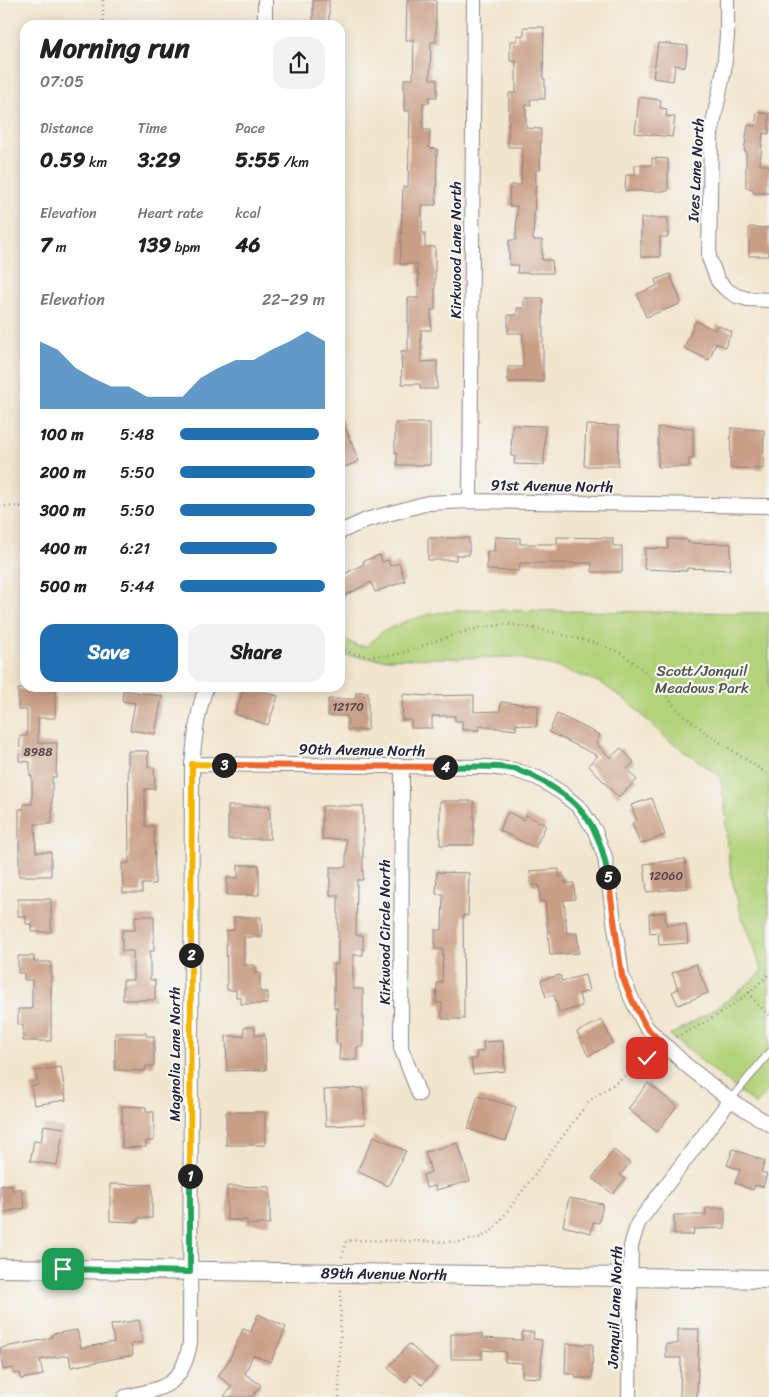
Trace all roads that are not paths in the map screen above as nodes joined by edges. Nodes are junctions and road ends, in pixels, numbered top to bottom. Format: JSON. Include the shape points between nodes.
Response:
{"nodes":[{"id":1,"x":265,"y":0,"type":"edge"},
{"id":2,"x":474,"y":0,"type":"edge"},
{"id":3,"x":728,"y":0,"type":"edge"},
{"id":4,"x":265,"y":20,"type":"edge"},
{"id":5,"x":769,"y":300,"type":"edge"},
{"id":6,"x":470,"y":501,"type":"junction"},
{"id":7,"x":769,"y":506,"type":"edge"},
{"id":8,"x":345,"y":530,"type":"edge"},
{"id":9,"x":205,"y":692,"type":"edge"},
{"id":10,"x":192,"y":764,"type":"junction"},
{"id":11,"x":402,"y":767,"type":"junction"},
{"id":12,"x":769,"y":1053,"type":"edge"},
{"id":13,"x":419,"y":1094,"type":"dead end"},
{"id":14,"x":730,"y":1100,"type":"junction"},
{"id":15,"x":769,"y":1124,"type":"edge"},
{"id":16,"x":0,"y":1268,"type":"edge"},
{"id":17,"x":190,"y":1272,"type":"junction"},
{"id":18,"x":632,"y":1277,"type":"junction"},
{"id":19,"x":769,"y":1280,"type":"edge"},
{"id":20,"x":125,"y":1397,"type":"edge"},
{"id":21,"x":629,"y":1397,"type":"edge"}],
"edges":[{"from":1,"to":4,"type":"street"},
{"from":2,"to":6,"type":"street","name":"Kirkwood Lane North"},
{"from":3,"to":5,"type":"street","name":"Ives Lane North","via":[[724,70],[711,134],[709,258],[718,281],[727,290],[748,299]]},
{"from":6,"to":7,"type":"street","name":"91st Avenue North"},
{"from":6,"to":8,"type":"street","name":"91st Avenue North","via":[[428,503],[366,520]]},
{"from":9,"to":10,"type":"street","name":"Magnolia Lane North","via":[[195,732]]},
{"from":10,"to":11,"type":"street","name":"90th Avenue North"},
{"from":10,"to":17,"type":"street","name":"Magnolia Lane North"},
{"from":11,"to":13,"type":"street","name":"Kirkwood Circle North","via":[[401,1048]]},
{"from":11,"to":14,"type":"street","name":"90th Avenue North","via":[[514,770],[538,778],[562,792],[581,809],[595,831],[605,857],[622,976],[633,1002],[646,1027]]},
{"from":12,"to":14,"type":"lane"},
{"from":14,"to":15,"type":"street","name":"90th Avenue North"},
{"from":14,"to":18,"type":"street","name":"Jonquil Lane North","via":[[638,1223],[632,1246]]},
{"from":16,"to":17,"type":"street","name":"89th Avenue North"},
{"from":17,"to":18,"type":"street","name":"89th Avenue North"},
{"from":17,"to":20,"type":"street","name":"Magnolia Lane North","via":[[190,1343],[180,1373],[157,1389]]},
{"from":18,"to":19,"type":"street","name":"89th Avenue North"},
{"from":18,"to":21,"type":"street","name":"Jonquil Lane North"}]}
